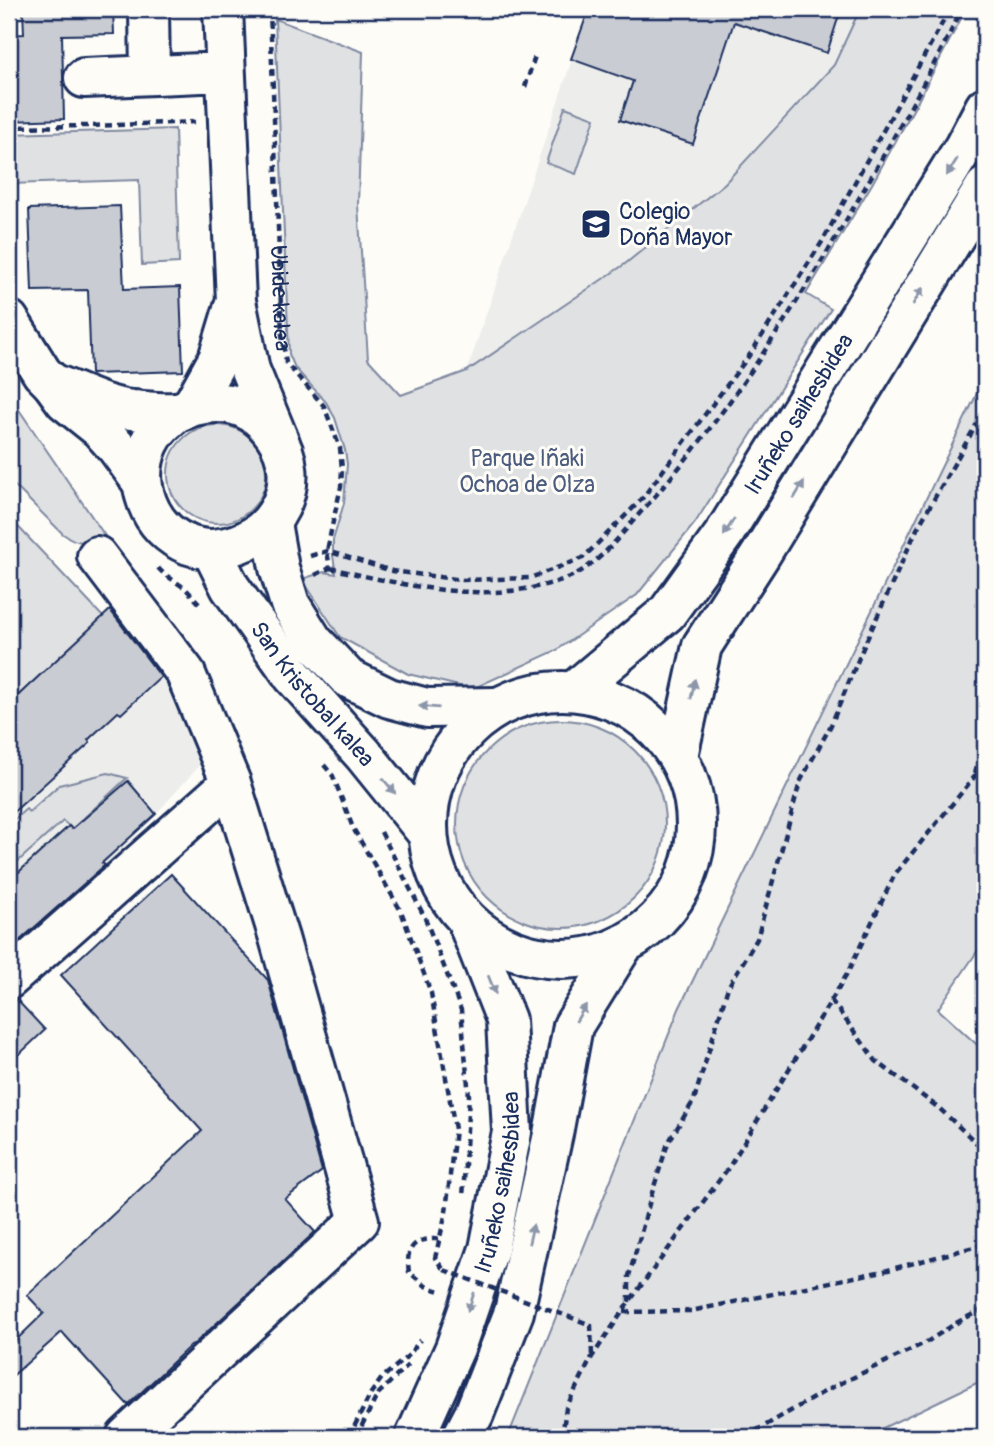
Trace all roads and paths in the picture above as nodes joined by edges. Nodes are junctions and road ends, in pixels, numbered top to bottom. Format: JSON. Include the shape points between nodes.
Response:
{"nodes":[{"id":1,"x":10,"y":9,"type":"edge"},
{"id":2,"x":149,"y":9,"type":"edge"},
{"id":3,"x":223,"y":9,"type":"edge"},
{"id":4,"x":270,"y":9,"type":"edge"},
{"id":5,"x":950,"y":9,"type":"edge"},
{"id":6,"x":962,"y":9,"type":"edge"},
{"id":7,"x":9,"y":25,"type":"edge"},
{"id":8,"x":535,"y":56,"type":"dead end"},
{"id":9,"x":225,"y":72,"type":"junction"},
{"id":10,"x":150,"y":75,"type":"junction"},
{"id":11,"x":83,"y":78,"type":"dead end"},
{"id":12,"x":525,"y":86,"type":"dead end"},
{"id":13,"x":985,"y":107,"type":"edge"},
{"id":14,"x":228,"y":121,"type":"junction"},
{"id":15,"x":9,"y":127,"type":"edge"},
{"id":16,"x":985,"y":187,"type":"edge"},
{"id":17,"x":236,"y":301,"type":"junction"},
{"id":18,"x":9,"y":320,"type":"edge"},
{"id":19,"x":52,"y":383,"type":"junction"},
{"id":20,"x":985,"y":402,"type":"edge"},
{"id":21,"x":184,"y":409,"type":"junction"},
{"id":22,"x":280,"y":443,"type":"junction"},
{"id":23,"x":141,"y":481,"type":"junction"},
{"id":24,"x":271,"y":523,"type":"junction"},
{"id":25,"x":211,"y":549,"type":"junction"},
{"id":26,"x":327,"y":551,"type":"junction"},
{"id":27,"x":97,"y":556,"type":"dead end"},
{"id":28,"x":279,"y":568,"type":"junction"},
{"id":29,"x":575,"y":690,"type":"junction"},
{"id":30,"x":497,"y":707,"type":"junction"},
{"id":31,"x":985,"y":742,"type":"edge"},
{"id":32,"x":317,"y":756,"type":"dead end"},
{"id":33,"x":678,"y":756,"type":"junction"},
{"id":34,"x":985,"y":764,"type":"edge"},
{"id":35,"x":333,"y":776,"type":"junction"},
{"id":36,"x":974,"y":777,"type":"junction"},
{"id":37,"x":231,"y":783,"type":"junction"},
{"id":38,"x":342,"y":786,"type":"dead end"},
{"id":39,"x":380,"y":830,"type":"dead end"},
{"id":40,"x":427,"y":833,"type":"junction"},
{"id":41,"x":9,"y":863,"type":"edge"},
{"id":42,"x":17,"y":873,"type":"dead end"},
{"id":43,"x":467,"y":921,"type":"junction"},
{"id":44,"x":622,"y":947,"type":"junction"},
{"id":45,"x":9,"y":979,"type":"edge"},
{"id":46,"x":831,"y":1000,"type":"junction"},
{"id":47,"x":985,"y":1151,"type":"edge"},
{"id":48,"x":462,"y":1205,"type":"dead end"},
{"id":49,"x":439,"y":1239,"type":"junction"},
{"id":50,"x":985,"y":1244,"type":"edge"},
{"id":51,"x":452,"y":1269,"type":"dead end"},
{"id":52,"x":449,"y":1280,"type":"dead end"},
{"id":53,"x":445,"y":1293,"type":"dead end"},
{"id":54,"x":629,"y":1302,"type":"junction"},
{"id":55,"x":985,"y":1308,"type":"edge"},
{"id":56,"x":623,"y":1312,"type":"junction"},
{"id":57,"x":421,"y":1338,"type":"dead end"},
{"id":58,"x":592,"y":1357,"type":"junction"},
{"id":59,"x":415,"y":1358,"type":"dead end"},
{"id":60,"x":126,"y":1437,"type":"edge"},
{"id":61,"x":349,"y":1437,"type":"edge"},
{"id":62,"x":356,"y":1437,"type":"edge"},
{"id":63,"x":415,"y":1437,"type":"edge"},
{"id":64,"x":462,"y":1437,"type":"edge"},
{"id":65,"x":562,"y":1437,"type":"edge"},
{"id":66,"x":745,"y":1437,"type":"edge"}],
"edges":[{"from":1,"to":7,"type":"path"},
{"from":2,"to":10,"type":"main road"},
{"from":3,"to":9,"type":"main road","name":"Ubide kalea"},
{"from":4,"to":26,"type":"path","name":"Ubide kalea","via":[[284,351],[286,363],[324,406],[340,448],[341,487]]},
{"from":5,"to":26,"type":"path","via":[[822,242],[751,353],[640,500],[583,558],[530,578],[463,580],[392,571]]},
{"from":6,"to":26,"type":"path","name":"Ubide kalea","via":[[884,155],[790,313],[662,489],[598,560],[567,578],[525,590],[484,593],[429,590],[330,569]]},
{"from":8,"to":12,"type":"path"},
{"from":9,"to":10,"type":"main road"},
{"from":9,"to":14,"type":"main road","name":"Ubide kalea"},
{"from":10,"to":11,"type":"main road"},
{"from":13,"to":29,"type":"main road","name":"Iruñeko saihesbidea","one_way":true,"via":[[724,534],[667,613]]},
{"from":14,"to":15,"type":"path"},
{"from":14,"to":17,"type":"main road","name":"Ubide kalea"},
{"from":33,"to":16,"type":"main road","name":"Iruñeko saihesbidea","one_way":true,"via":[[702,646]]},
{"from":17,"to":21,"type":"main road","name":"Ubide kalea","via":[[218,359]]},
{"from":17,"to":22,"type":"main road","name":"Ubide kalea","via":[[250,370]]},
{"from":18,"to":19,"type":"main road"},
{"from":19,"to":21,"type":"main road","via":[[117,408]]},
{"from":19,"to":23,"type":"main road","via":[[65,401],[100,429]]},
{"from":20,"to":54,"type":"path","via":[[917,529],[831,725],[800,782],[757,939],[728,987],[694,1100],[668,1143],[629,1276]]},
{"from":21,"to":22,"type":"main road","via":[[212,402],[233,404],[253,413]]},
{"from":21,"to":23,"type":"main road","via":[[161,425],[150,442]]},
{"from":22,"to":24,"type":"main road","via":[[288,485]]},
{"from":23,"to":25,"type":"main road","via":[[146,502],[171,536]]},
{"from":24,"to":25,"type":"main road","via":[[254,538],[233,547]]},
{"from":24,"to":28,"type":"main road","name":"San Kristobal kalea"},
{"from":25,"to":40,"type":"main road","name":"San Kristobal kalea","one_way":true,"via":[[230,587],[293,676]]},
{"from":26,"to":28,"type":"path"},
{"from":27,"to":37,"type":"main road","via":[[185,671]]},
{"from":30,"to":28,"type":"main road","name":"San Kristobal kalea","one_way":true,"via":[[427,708],[389,698],[348,678],[313,641],[290,604]]},
{"from":29,"to":30,"type":"main road","via":[[535,693]]},
{"from":29,"to":33,"type":"main road","via":[[616,701],[651,723]]},
{"from":30,"to":40,"type":"main road","via":[[467,729],[444,760],[430,795]]},
{"from":31,"to":36,"type":"path"},
{"from":32,"to":35,"type":"path"},
{"from":33,"to":44,"type":"main road","via":[[694,797],[696,842],[683,884],[657,920]]},
{"from":34,"to":36,"type":"path"},
{"from":35,"to":38,"type":"path"},
{"from":35,"to":49,"type":"path","via":[[353,828],[401,911],[431,993],[455,1129]]},
{"from":36,"to":46,"type":"path","via":[[895,874]]},
{"from":37,"to":45,"type":"main road"},
{"from":37,"to":60,"type":"main road","via":[[359,1222]]},
{"from":39,"to":48,"type":"path","via":[[425,918],[461,1010],[469,1096]]},
{"from":40,"to":43,"type":"main road","via":[[432,865],[446,895]]},
{"from":41,"to":42,"type":"path"},
{"from":43,"to":44,"type":"main road","via":[[500,946],[540,959],[582,959]]},
{"from":43,"to":63,"type":"main road","name":"Iruñeko saihesbidea","one_way":true,"via":[[506,1020],[512,1132],[489,1249],[455,1348]]},
{"from":64,"to":44,"type":"main road","name":"Iruñeko saihesbidea","one_way":true,"via":[[513,1312],[573,1026]]},
{"from":46,"to":47,"type":"path","via":[[876,1062],[940,1109]]},
{"from":46,"to":54,"type":"path","via":[[729,1167]]},
{"from":49,"to":53,"type":"path","via":[[425,1238],[414,1244],[407,1259],[409,1272],[426,1287]]},
{"from":49,"to":58,"type":"path","bridge":true,"via":[[435,1258],[444,1270],[591,1325]]},
{"from":50,"to":56,"type":"path","via":[[888,1270],[691,1311]]},
{"from":51,"to":52,"type":"path"},
{"from":54,"to":56,"type":"path"},
{"from":55,"to":66,"type":"path"},
{"from":56,"to":58,"type":"path"},
{"from":57,"to":61,"type":"path","via":[[371,1393]]},
{"from":58,"to":65,"type":"path","via":[[566,1408]]},
{"from":59,"to":62,"type":"path","via":[[378,1394]]}]}
